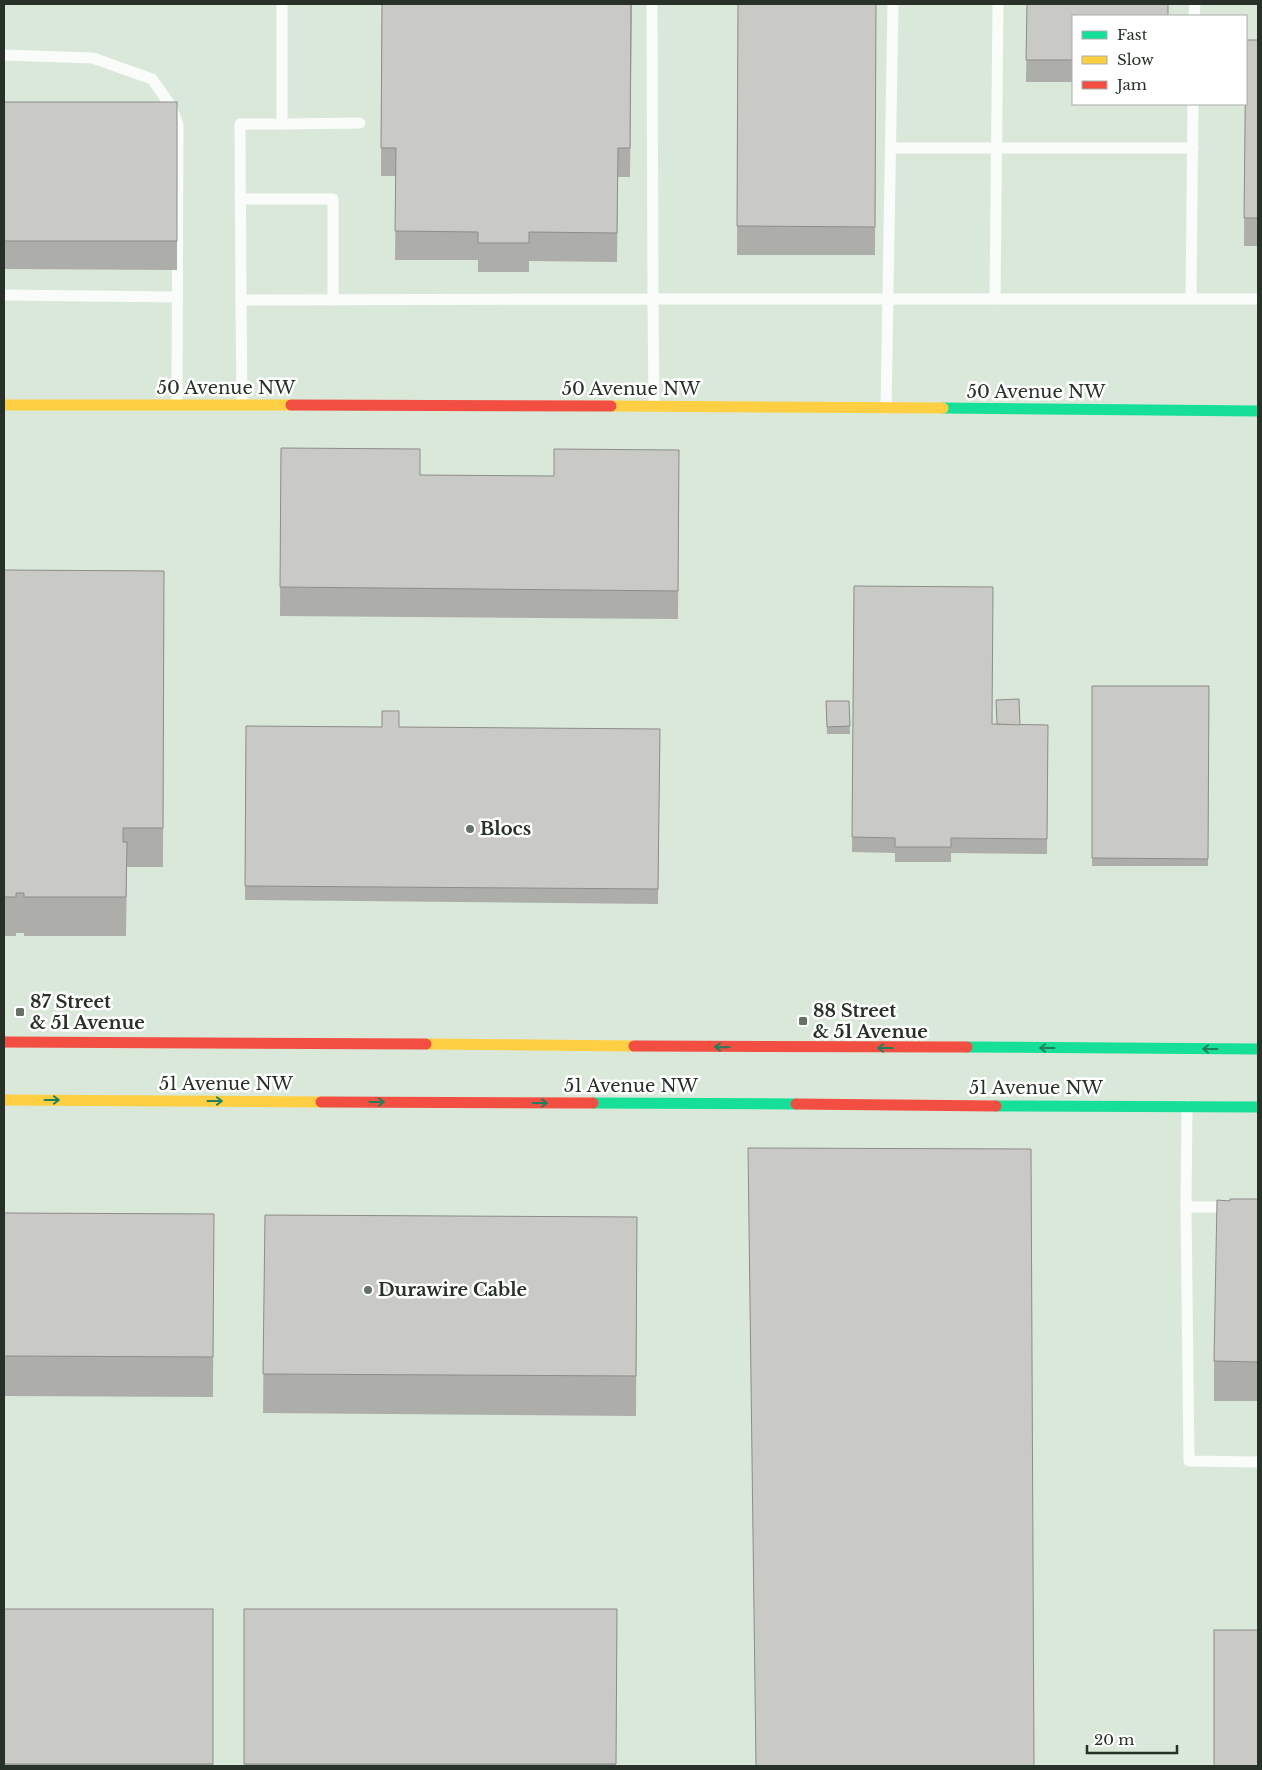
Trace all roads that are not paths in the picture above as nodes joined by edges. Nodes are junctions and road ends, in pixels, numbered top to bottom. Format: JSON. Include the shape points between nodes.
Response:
{"nodes":[{"id":1,"x":282,"y":4,"type":"edge"},
{"id":2,"x":894,"y":4,"type":"edge"},
{"id":3,"x":998,"y":4,"type":"edge"},
{"id":4,"x":653,"y":8,"type":"edge"},
{"id":5,"x":4,"y":55,"type":"edge"},
{"id":6,"x":1193,"y":105,"type":"edge"},
{"id":7,"x":360,"y":123,"type":"dead end"},
{"id":8,"x":282,"y":124,"type":"junction"},
{"id":9,"x":891,"y":148,"type":"junction"},
{"id":10,"x":996,"y":148,"type":"junction"},
{"id":11,"x":1193,"y":148,"type":"junction"},
{"id":12,"x":240,"y":199,"type":"junction"},
{"id":13,"x":4,"y":296,"type":"edge"},
{"id":14,"x":178,"y":297,"type":"junction"},
{"id":15,"x":888,"y":298,"type":"junction"},
{"id":16,"x":653,"y":299,"type":"junction"},
{"id":17,"x":995,"y":299,"type":"junction"},
{"id":18,"x":1191,"y":299,"type":"junction"},
{"id":19,"x":1258,"y":299,"type":"edge"},
{"id":20,"x":241,"y":300,"type":"junction"},
{"id":21,"x":333,"y":300,"type":"junction"},
{"id":22,"x":4,"y":405,"type":"edge"},
{"id":23,"x":177,"y":405,"type":"junction"},
{"id":24,"x":242,"y":405,"type":"junction"},
{"id":25,"x":654,"y":406,"type":"junction"},
{"id":26,"x":886,"y":408,"type":"junction"},
{"id":27,"x":1258,"y":411,"type":"edge"},
{"id":28,"x":4,"y":1042,"type":"edge"},
{"id":29,"x":1258,"y":1049,"type":"edge"},
{"id":30,"x":4,"y":1100,"type":"edge"},
{"id":31,"x":1187,"y":1106,"type":"junction"},
{"id":32,"x":1258,"y":1107,"type":"edge"},
{"id":33,"x":1186,"y":1207,"type":"junction"},
{"id":34,"x":1258,"y":1207,"type":"edge"},
{"id":35,"x":1258,"y":1462,"type":"edge"}],
"edges":[{"from":1,"to":8,"type":"lane"},
{"from":2,"to":9,"type":"lane"},
{"from":3,"to":10,"type":"lane"},
{"from":4,"to":16,"type":"lane"},
{"from":5,"to":14,"type":"lane","via":[[93,58],[152,79],[172,106],[178,125]]},
{"from":6,"to":11,"type":"lane"},
{"from":7,"to":8,"type":"lane"},
{"from":8,"to":12,"type":"lane","via":[[240,124]]},
{"from":9,"to":10,"type":"lane"},
{"from":9,"to":15,"type":"lane"},
{"from":10,"to":11,"type":"lane"},
{"from":10,"to":17,"type":"lane"},
{"from":11,"to":18,"type":"lane"},
{"from":12,"to":20,"type":"lane"},
{"from":12,"to":21,"type":"lane","via":[[333,199]]},
{"from":13,"to":14,"type":"lane"},
{"from":14,"to":23,"type":"lane"},
{"from":15,"to":16,"type":"lane"},
{"from":15,"to":17,"type":"lane"},
{"from":15,"to":26,"type":"lane"},
{"from":16,"to":21,"type":"lane"},
{"from":16,"to":25,"type":"lane"},
{"from":17,"to":18,"type":"lane"},
{"from":18,"to":19,"type":"lane"},
{"from":20,"to":21,"type":"lane"},
{"from":20,"to":24,"type":"lane"},
{"from":22,"to":23,"type":"main road","name":"50 Avenue NW"},
{"from":23,"to":24,"type":"main road","name":"50 Avenue NW"},
{"from":24,"to":25,"type":"main road","name":"50 Avenue NW"},
{"from":25,"to":26,"type":"main road","name":"50 Avenue NW"},
{"from":26,"to":27,"type":"main road","name":"50 Avenue NW"},
{"from":29,"to":28,"type":"main road","one_way":true},
{"from":30,"to":31,"type":"main road","name":"51 Avenue NW","one_way":true},
{"from":31,"to":32,"type":"main road","name":"51 Avenue NW"},
{"from":31,"to":33,"type":"lane"},
{"from":33,"to":34,"type":"lane"},
{"from":33,"to":35,"type":"lane","via":[[1189,1461]]}]}
